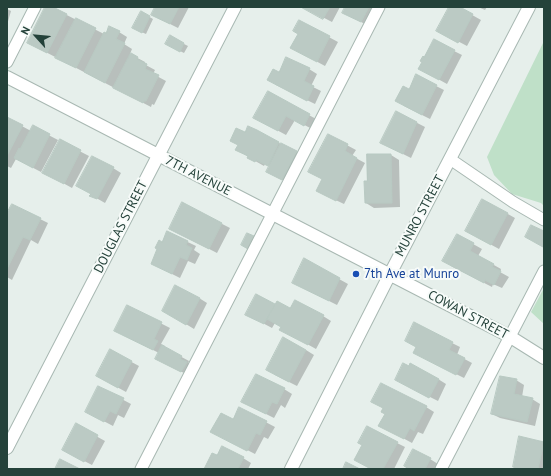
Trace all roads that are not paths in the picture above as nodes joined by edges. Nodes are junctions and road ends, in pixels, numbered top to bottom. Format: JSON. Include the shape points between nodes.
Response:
{"nodes":[{"id":1,"x":35,"y":7,"type":"edge"},
{"id":2,"x":235,"y":7,"type":"edge"},
{"id":3,"x":378,"y":7,"type":"edge"},
{"id":4,"x":529,"y":7,"type":"edge"},
{"id":5,"x":7,"y":62,"type":"edge"},
{"id":6,"x":7,"y":77,"type":"edge"},
{"id":7,"x":158,"y":156,"type":"junction"},
{"id":8,"x":450,"y":160,"type":"junction"},
{"id":9,"x":271,"y":214,"type":"junction"},
{"id":10,"x":544,"y":220,"type":"edge"},
{"id":11,"x":544,"y":271,"type":"edge"},
{"id":12,"x":390,"y":274,"type":"junction"},
{"id":13,"x":509,"y":336,"type":"junction"},
{"id":14,"x":544,"y":358,"type":"edge"},
{"id":15,"x":7,"y":448,"type":"edge"},
{"id":16,"x":140,"y":469,"type":"edge"},
{"id":17,"x":291,"y":469,"type":"edge"},
{"id":18,"x":440,"y":469,"type":"edge"}],
"edges":[{"from":1,"to":5,"type":"lane"},
{"from":2,"to":7,"type":"street","name":"DOUGLAS STREET"},
{"from":3,"to":9,"type":"lane"},
{"from":4,"to":8,"type":"street","name":"MUNRO STREET"},
{"from":6,"to":7,"type":"street","name":"7TH AVENUE"},
{"from":7,"to":9,"type":"street","name":"7TH AVENUE"},
{"from":7,"to":15,"type":"street","name":"DOUGLAS STREET"},
{"from":8,"to":10,"type":"lane","via":[[512,202]]},
{"from":8,"to":12,"type":"street","name":"MUNRO STREET"},
{"from":9,"to":12,"type":"street","name":"7TH AVENUE"},
{"from":9,"to":16,"type":"lane"},
{"from":11,"to":13,"type":"lane"},
{"from":12,"to":13,"type":"street","name":"COWAN STREET"},
{"from":12,"to":17,"type":"street","name":"MUNRO STREET"},
{"from":13,"to":14,"type":"street","name":"COWAN STREET"},
{"from":13,"to":18,"type":"lane"}]}
